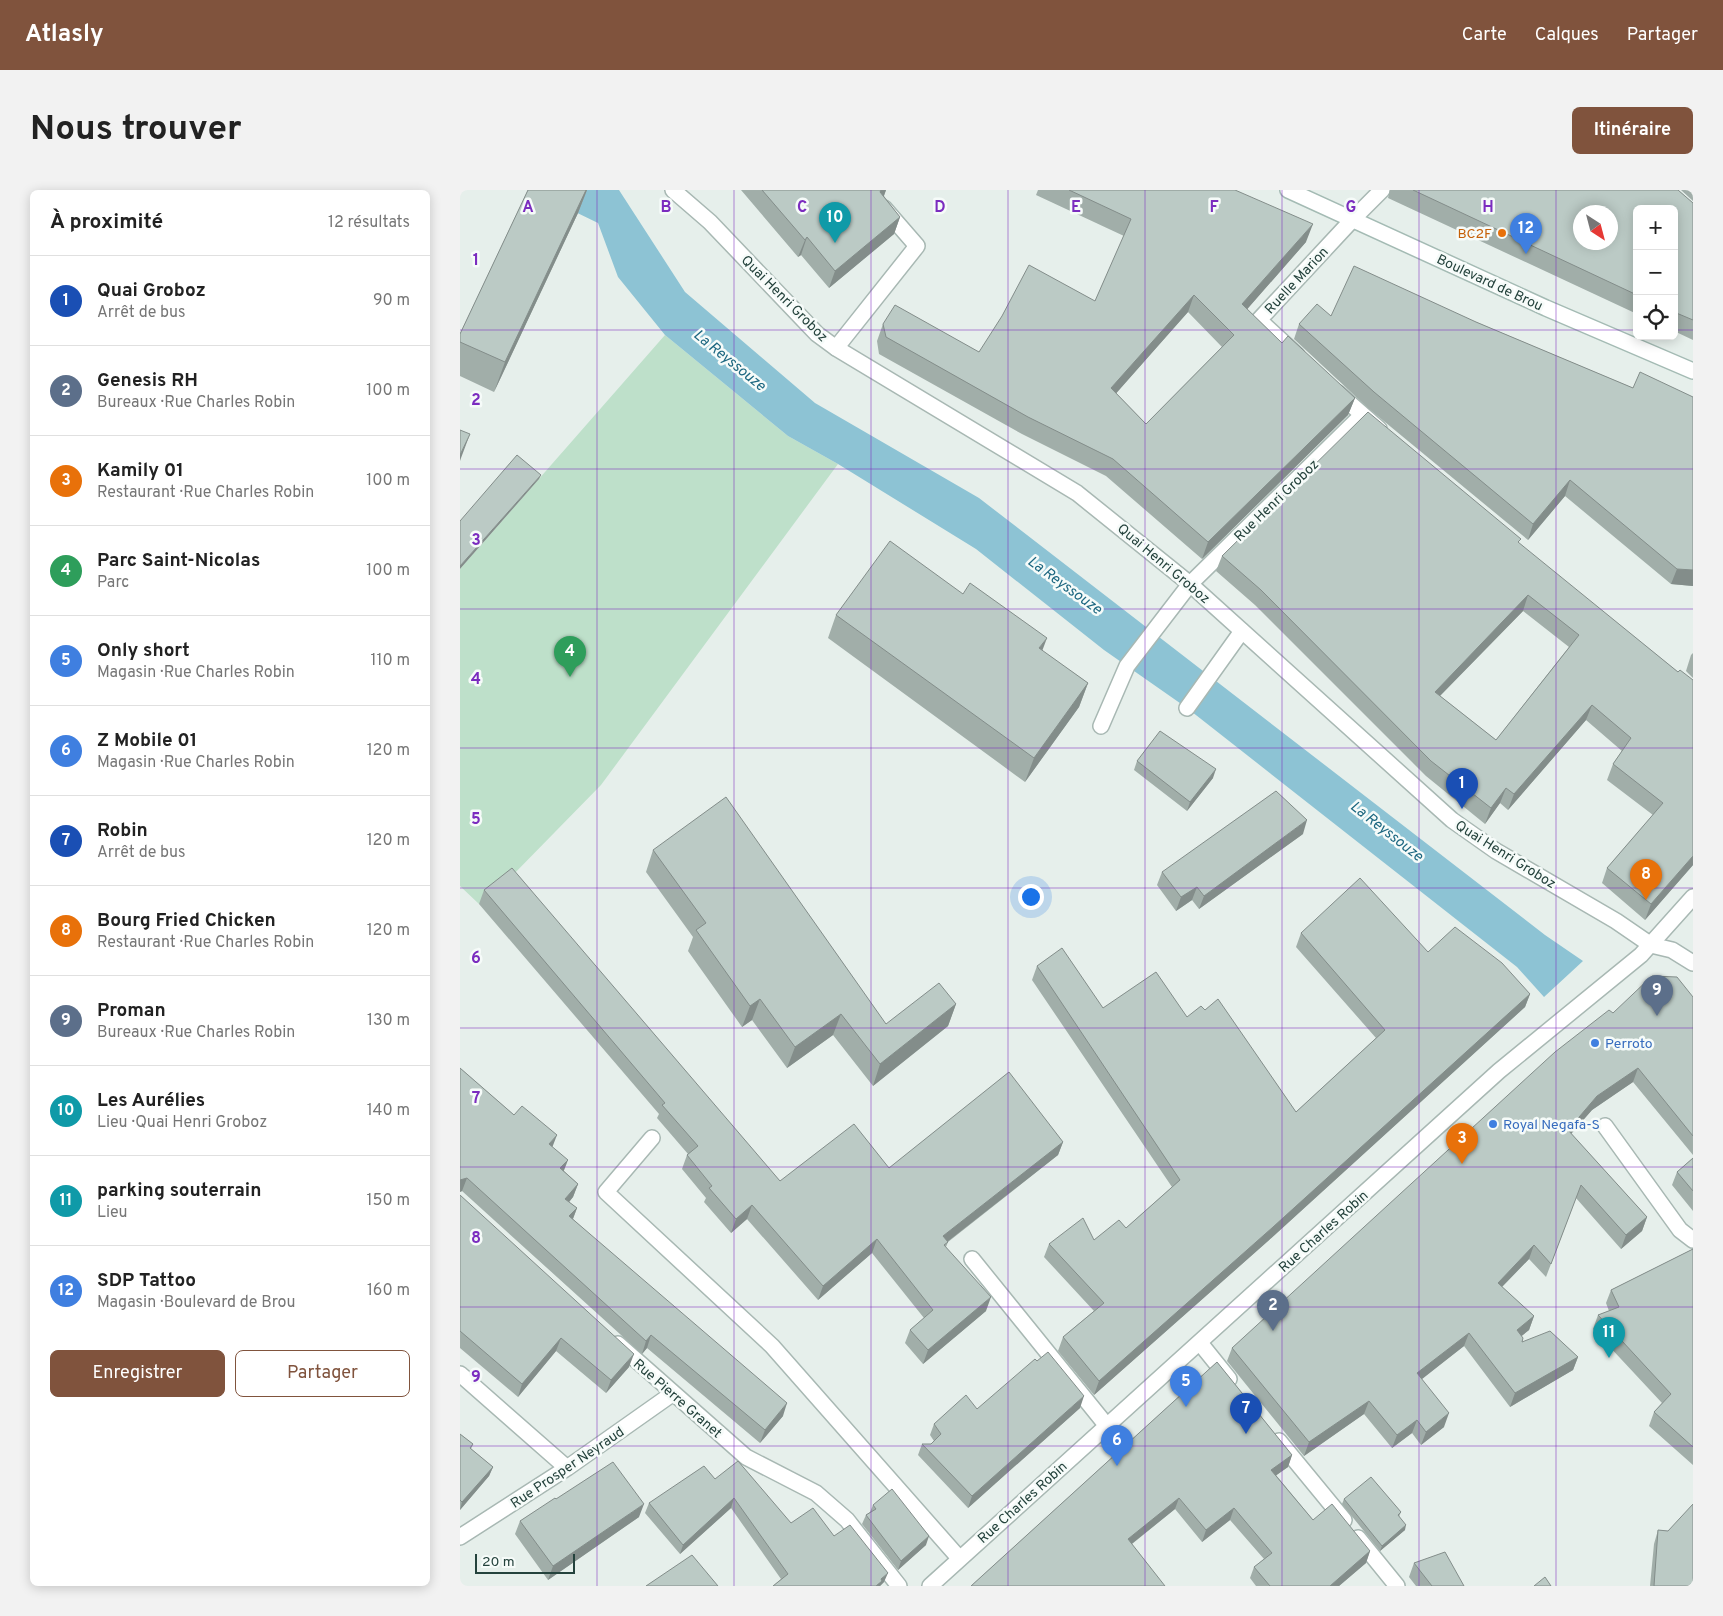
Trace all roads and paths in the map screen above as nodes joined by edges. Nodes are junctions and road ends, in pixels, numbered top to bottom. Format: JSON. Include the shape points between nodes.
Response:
{"nodes":[{"id":1,"x":673,"y":190,"type":"edge"},
{"id":2,"x":1288,"y":190,"type":"edge"},
{"id":3,"x":1382,"y":190,"type":"edge"},
{"id":4,"x":883,"y":207,"type":"edge"},
{"id":5,"x":1353,"y":219,"type":"junction"},
{"id":6,"x":836,"y":348,"type":"junction"},
{"id":7,"x":1307,"y":364,"type":"edge"},
{"id":8,"x":1693,"y":371,"type":"edge"},
{"id":9,"x":1328,"y":383,"type":"edge"},
{"id":10,"x":1362,"y":415,"type":"junction"},
{"id":11,"x":1393,"y":441,"type":"edge"},
{"id":12,"x":1190,"y":584,"type":"junction"},
{"id":13,"x":1242,"y":631,"type":"junction"},
{"id":14,"x":1187,"y":708,"type":"dead end"},
{"id":15,"x":1102,"y":726,"type":"dead end"},
{"id":16,"x":1693,"y":897,"type":"edge"},
{"id":17,"x":1651,"y":945,"type":"junction"},
{"id":18,"x":1693,"y":963,"type":"edge"},
{"id":19,"x":1605,"y":1126,"type":"dead end"},
{"id":20,"x":652,"y":1138,"type":"dead end"},
{"id":21,"x":1693,"y":1240,"type":"edge"},
{"id":22,"x":972,"y":1259,"type":"dead end"},
{"id":23,"x":606,"y":1334,"type":"edge"},
{"id":24,"x":1200,"y":1343,"type":"junction"},
{"id":25,"x":460,"y":1374,"type":"edge"},
{"id":26,"x":1241,"y":1393,"type":"edge"},
{"id":27,"x":672,"y":1394,"type":"junction"},
{"id":28,"x":1107,"y":1426,"type":"junction"},
{"id":29,"x":1270,"y":1430,"type":"edge"},
{"id":30,"x":567,"y":1468,"type":"junction"},
{"id":31,"x":460,"y":1537,"type":"edge"},
{"id":32,"x":959,"y":1558,"type":"junction"},
{"id":33,"x":899,"y":1586,"type":"edge"},
{"id":34,"x":930,"y":1586,"type":"edge"},
{"id":35,"x":1397,"y":1586,"type":"edge"}],
"edges":[{"from":1,"to":6,"type":"street","name":"Quai Henri Groboz","via":[[710,222],[817,334]]},
{"from":2,"to":5,"type":"street","name":"Boulevard de Brou"},
{"from":3,"to":5,"type":"street"},
{"from":4,"to":6,"type":"street","via":[[917,246]]},
{"from":5,"to":7,"type":"street","name":"Ruelle Marion","via":[[1259,320]]},
{"from":5,"to":8,"type":"street","name":"Boulevard de Brou"},
{"from":6,"to":12,"type":"street","name":"Quai Henri Groboz","via":[[1078,493]]},
{"from":9,"to":10,"type":"street"},
{"from":10,"to":11,"type":"street"},
{"from":10,"to":12,"type":"street","name":"Rue Henri Groboz"},
{"from":12,"to":13,"type":"street","name":"Quai Henri Groboz"},
{"from":12,"to":15,"type":"street","name":"Rue Henri Groboz","via":[[1126,666]]},
{"from":13,"to":14,"type":"street"},
{"from":13,"to":17,"type":"street","name":"Quai Henri Groboz","via":[[1452,820],[1496,851]]},
{"from":16,"to":17,"type":"street","name":"Rue Charles Robin"},
{"from":17,"to":18,"type":"street","name":"Quai Henri Groboz","via":[[1672,950]]},
{"from":17,"to":24,"type":"street","name":"Rue Charles Robin","via":[[1500,1071]]},
{"from":19,"to":21,"type":"street","via":[[1680,1230]]},
{"from":20,"to":32,"type":"street","via":[[606,1192],[772,1346]]},
{"from":22,"to":28,"type":"street"},
{"from":23,"to":27,"type":"street","name":"Rue Pierre Granet"},
{"from":24,"to":26,"type":"street"},
{"from":24,"to":28,"type":"street","name":"Rue Charles Robin"},
{"from":25,"to":30,"type":"street"},
{"from":27,"to":30,"type":"street","name":"Rue Prosper Neyraud"},
{"from":27,"to":33,"type":"street","name":"Rue Pierre Granet","via":[[746,1457],[816,1494],[847,1520]]},
{"from":28,"to":32,"type":"street","name":"Rue Charles Robin"},
{"from":29,"to":35,"type":"street"},
{"from":30,"to":31,"type":"street","name":"Rue Prosper Neyraud"},
{"from":32,"to":34,"type":"street","name":"Rue Charles Robin"}]}
